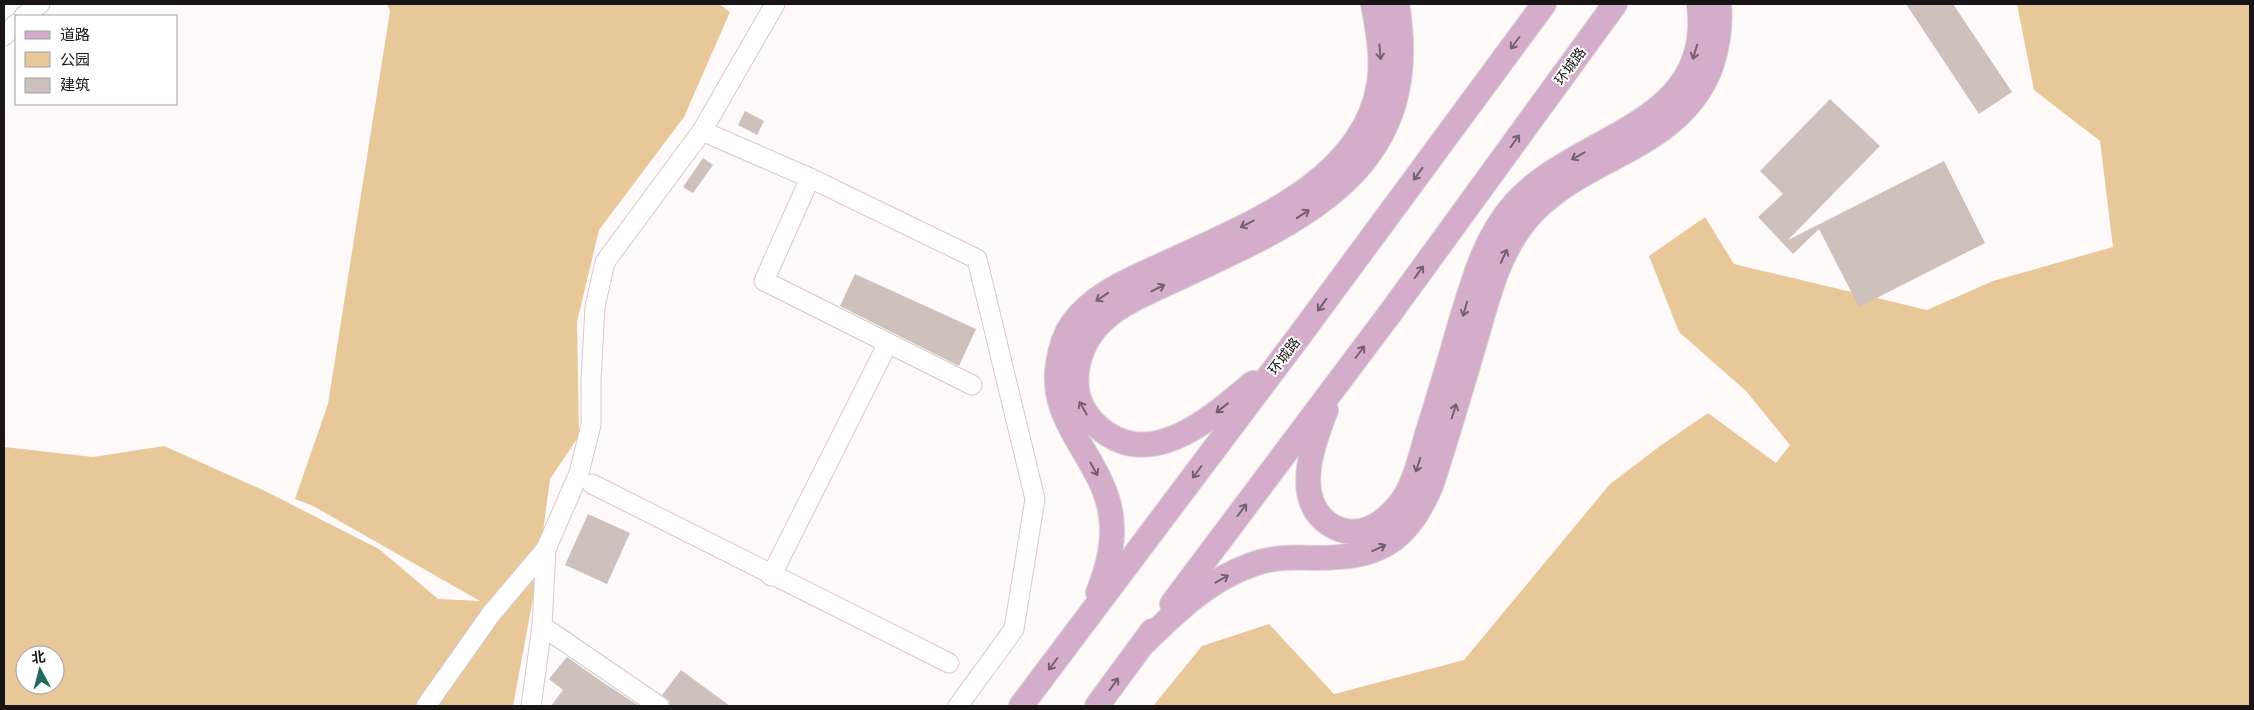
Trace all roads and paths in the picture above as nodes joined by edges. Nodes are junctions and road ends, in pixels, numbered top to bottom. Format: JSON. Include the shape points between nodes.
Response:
{"nodes":[{"id":1,"x":40,"y":4,"type":"edge"},
{"id":2,"x":775,"y":4,"type":"edge"},
{"id":3,"x":1373,"y":4,"type":"edge"},
{"id":4,"x":1397,"y":4,"type":"edge"},
{"id":5,"x":1544,"y":4,"type":"edge"},
{"id":6,"x":1615,"y":4,"type":"edge"},
{"id":7,"x":1699,"y":4,"type":"edge"},
{"id":8,"x":1719,"y":4,"type":"edge"},
{"id":9,"x":25,"y":15,"type":"edge"},
{"id":10,"x":15,"y":25,"type":"edge"},
{"id":11,"x":4,"y":36,"type":"edge"},
{"id":12,"x":702,"y":131,"type":"junction"},
{"id":13,"x":810,"y":178,"type":"junction"},
{"id":14,"x":888,"y":343,"type":"junction"},
{"id":15,"x":1293,"y":345,"type":"junction"},
{"id":16,"x":972,"y":385,"type":"dead end"},
{"id":17,"x":1336,"y":385,"type":"junction"},
{"id":18,"x":592,"y":484,"type":"dead end"},
{"id":19,"x":546,"y":548,"type":"junction"},
{"id":20,"x":771,"y":576,"type":"junction"},
{"id":21,"x":1087,"y":619,"type":"junction"},
{"id":22,"x":542,"y":626,"type":"junction"},
{"id":23,"x":1144,"y":643,"type":"junction"},
{"id":24,"x":949,"y":663,"type":"dead end"},
{"id":25,"x":426,"y":706,"type":"edge"},
{"id":26,"x":531,"y":706,"type":"edge"},
{"id":27,"x":659,"y":706,"type":"edge"},
{"id":28,"x":958,"y":706,"type":"edge"},
{"id":29,"x":1021,"y":706,"type":"edge"},
{"id":30,"x":1097,"y":706,"type":"edge"}],
"edges":[{"from":1,"to":9,"type":"street"},
{"from":2,"to":12,"type":"street"},
{"from":3,"to":21,"type":"main road","one_way":true,"via":[[1380,64],[1377,95],[1359,135],[1338,162],[1311,185],[1266,214],[1113,290],[1085,310],[1066,336],[1056,375],[1059,403],[1102,486],[1112,520],[1109,561]]},
{"from":15,"to":4,"type":"main road","one_way":true,"via":[[1238,396],[1198,425],[1171,439],[1152,444],[1130,444],[1105,433],[1084,412],[1077,394],[1076,376],[1081,350],[1090,333],[1104,319],[1135,300],[1290,222],[1328,196],[1363,163],[1385,129],[1398,87],[1402,52]]},
{"from":5,"to":15,"type":"main road","name":"环城路","one_way":true},
{"from":17,"to":6,"type":"main road","name":"环城路","one_way":true},
{"from":7,"to":17,"type":"main road","one_way":true,"via":[[1696,51],[1686,75],[1671,96],[1631,128],[1545,176],[1511,208],[1497,227],[1474,277],[1408,491],[1388,516],[1359,532],[1343,531],[1329,524],[1319,516],[1310,500],[1308,483],[1312,452]]},
{"from":23,"to":8,"type":"main road","one_way":true,"via":[[1205,589],[1242,568],[1278,558],[1339,558],[1360,554],[1384,546],[1404,532],[1431,486],[1492,284],[1510,242],[1547,198],[1583,174],[1652,138],[1686,108],[1703,84],[1713,61],[1719,36]]},
{"from":10,"to":11,"type":"street"},
{"from":12,"to":13,"type":"street"},
{"from":12,"to":19,"type":"street","via":[[605,262],[595,307],[591,425],[579,473]]},
{"from":13,"to":14,"type":"street","via":[[764,281]]},
{"from":13,"to":28,"type":"street","via":[[977,259],[1036,499],[1014,629]]},
{"from":14,"to":16,"type":"street"},
{"from":14,"to":20,"type":"street"},
{"from":15,"to":21,"type":"main road","name":"环城路","one_way":true},
{"from":23,"to":17,"type":"main road","name":"环城路","one_way":true},
{"from":18,"to":20,"type":"street"},
{"from":19,"to":22,"type":"street"},
{"from":19,"to":25,"type":"street","via":[[491,614]]},
{"from":20,"to":24,"type":"street"},
{"from":21,"to":29,"type":"main road","name":"环城路","one_way":true},
{"from":22,"to":26,"type":"street"},
{"from":22,"to":27,"type":"street"},
{"from":30,"to":23,"type":"main road","name":"环城路","one_way":true}]}
